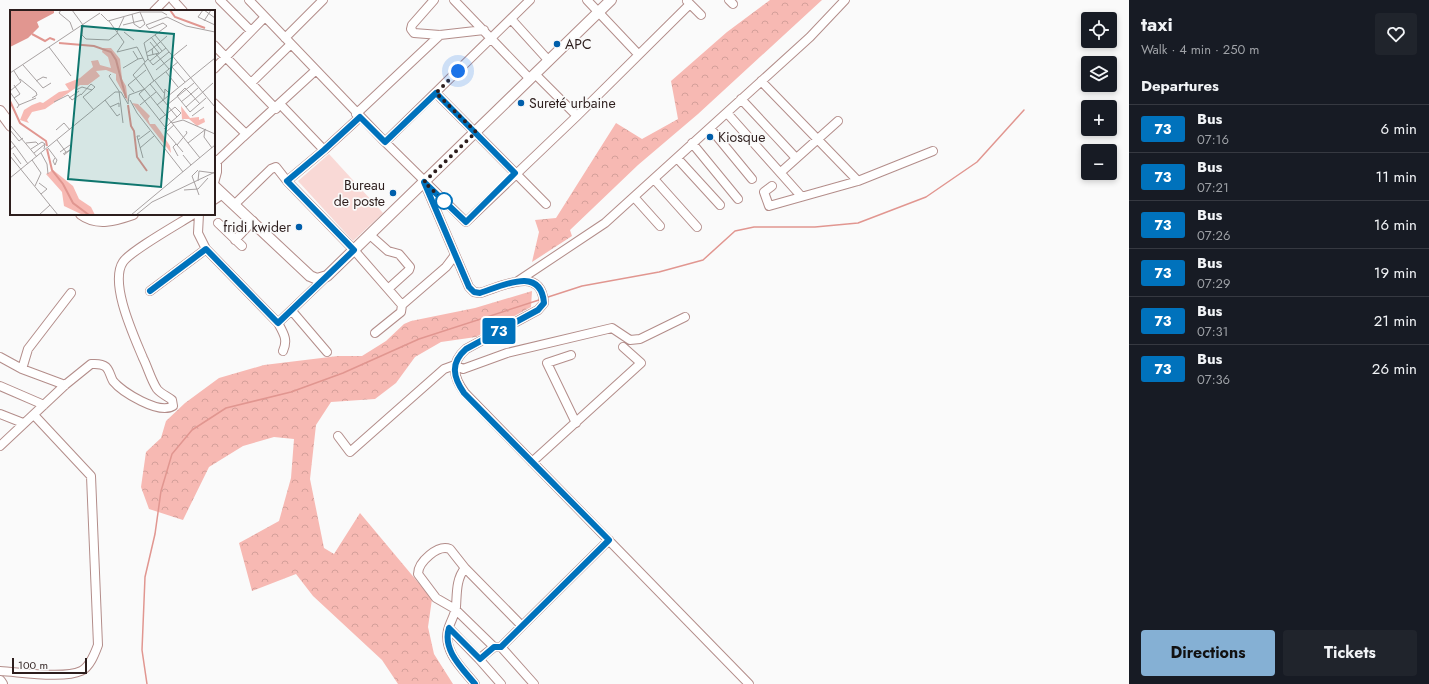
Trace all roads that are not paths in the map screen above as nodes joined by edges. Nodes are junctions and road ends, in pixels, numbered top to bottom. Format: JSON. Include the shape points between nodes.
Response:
{"nodes":[{"id":1,"x":165,"y":0,"type":"edge"},
{"id":2,"x":173,"y":0,"type":"edge"},
{"id":3,"x":220,"y":0,"type":"edge"},
{"id":4,"x":249,"y":0,"type":"edge"},
{"id":5,"x":323,"y":0,"type":"edge"},
{"id":6,"x":434,"y":0,"type":"edge"},
{"id":7,"x":454,"y":0,"type":"edge"},
{"id":8,"x":587,"y":0,"type":"edge"},
{"id":9,"x":612,"y":0,"type":"edge"},
{"id":10,"x":845,"y":0,"type":"edge"},
{"id":11,"x":527,"y":1,"type":"edge"},
{"id":12,"x":688,"y":2,"type":"edge"},
{"id":13,"x":155,"y":10,"type":"edge"},
{"id":14,"x":182,"y":10,"type":"edge"},
{"id":15,"x":600,"y":12,"type":"junction"},
{"id":16,"x":701,"y":15,"type":"dead end"},
{"id":17,"x":265,"y":17,"type":"junction"},
{"id":18,"x":511,"y":19,"type":"junction"},
{"id":19,"x":484,"y":30,"type":"junction"},
{"id":20,"x":251,"y":31,"type":"junction"},
{"id":21,"x":440,"y":35,"type":"junction"},
{"id":22,"x":491,"y":39,"type":"junction"},
{"id":23,"x":288,"y":41,"type":"junction"},
{"id":24,"x":215,"y":45,"type":"edge"},
{"id":25,"x":638,"y":54,"type":"junction"},
{"id":26,"x":226,"y":57,"type":"junction"},
{"id":27,"x":549,"y":61,"type":"junction"},
{"id":28,"x":215,"y":68,"type":"edge"},
{"id":29,"x":316,"y":70,"type":"junction"},
{"id":30,"x":533,"y":76,"type":"junction"},
{"id":31,"x":761,"y":81,"type":"junction"},
{"id":32,"x":251,"y":83,"type":"junction"},
{"id":33,"x":436,"y":93,"type":"junction"},
{"id":34,"x":741,"y":99,"type":"junction"},
{"id":35,"x":215,"y":104,"type":"edge"},
{"id":36,"x":278,"y":106,"type":"junction"},
{"id":37,"x":0,"y":110,"type":"edge"},
{"id":38,"x":727,"y":113,"type":"junction"},
{"id":39,"x":358,"y":115,"type":"junction"},
{"id":40,"x":577,"y":116,"type":"junction"},
{"id":41,"x":838,"y":121,"type":"dead end"},
{"id":42,"x":10,"y":125,"type":"edge"},
{"id":43,"x":710,"y":128,"type":"junction"},
{"id":44,"x":476,"y":132,"type":"junction"},
{"id":45,"x":243,"y":137,"type":"junction"},
{"id":46,"x":817,"y":139,"type":"junction"},
{"id":47,"x":385,"y":142,"type":"junction"},
{"id":48,"x":692,"y":144,"type":"junction"},
{"id":49,"x":324,"y":150,"type":"junction"},
{"id":50,"x":933,"y":151,"type":"dead end"},
{"id":51,"x":677,"y":158,"type":"junction"},
{"id":52,"x":796,"y":158,"type":"junction"},
{"id":53,"x":215,"y":162,"type":"edge"},
{"id":54,"x":781,"y":172,"type":"junction"},
{"id":55,"x":515,"y":173,"type":"junction"},
{"id":56,"x":215,"y":179,"type":"edge"},
{"id":57,"x":654,"y":179,"type":"junction"},
{"id":58,"x":752,"y":180,"type":"dead end"},
{"id":59,"x":287,"y":181,"type":"junction"},
{"id":60,"x":858,"y":181,"type":"junction"},
{"id":61,"x":424,"y":182,"type":"junction"},
{"id":62,"x":772,"y":186,"type":"dead end"},
{"id":63,"x":215,"y":187,"type":"edge"},
{"id":64,"x":223,"y":194,"type":"junction"},
{"id":65,"x":801,"y":196,"type":"junction"},
{"id":66,"x":634,"y":197,"type":"junction"},
{"id":67,"x":215,"y":199,"type":"edge"},
{"id":68,"x":738,"y":199,"type":"dead end"},
{"id":69,"x":235,"y":204,"type":"junction"},
{"id":70,"x":546,"y":204,"type":"dead end"},
{"id":71,"x":720,"y":205,"type":"dead end"},
{"id":72,"x":83,"y":215,"type":"edge"},
{"id":73,"x":130,"y":215,"type":"edge"},
{"id":74,"x":192,"y":215,"type":"edge"},
{"id":75,"x":199,"y":215,"type":"edge"},
{"id":76,"x":253,"y":221,"type":"junction"},
{"id":77,"x":218,"y":223,"type":"dead end"},
{"id":78,"x":660,"y":226,"type":"dead end"},
{"id":79,"x":698,"y":227,"type":"dead end"},
{"id":80,"x":370,"y":235,"type":"junction"},
{"id":81,"x":235,"y":240,"type":"junction"},
{"id":82,"x":242,"y":246,"type":"dead end"},
{"id":83,"x":206,"y":249,"type":"junction"},
{"id":84,"x":354,"y":250,"type":"junction"},
{"id":85,"x":455,"y":255,"type":"junction"},
{"id":86,"x":327,"y":276,"type":"junction"},
{"id":87,"x":517,"y":281,"type":"junction"},
{"id":88,"x":388,"y":289,"type":"junction"},
{"id":89,"x":150,"y":291,"type":"dead end"},
{"id":90,"x":71,"y":293,"type":"dead end"},
{"id":91,"x":402,"y":305,"type":"junction"},
{"id":92,"x":292,"y":311,"type":"junction"},
{"id":93,"x":685,"y":317,"type":"dead end"},
{"id":94,"x":278,"y":323,"type":"junction"},
{"id":95,"x":376,"y":333,"type":"dead end"},
{"id":96,"x":623,"y":347,"type":"dead end"},
{"id":97,"x":283,"y":352,"type":"dead end"},
{"id":98,"x":327,"y":352,"type":"dead end"},
{"id":99,"x":571,"y":355,"type":"dead end"},
{"id":100,"x":0,"y":357,"type":"edge"},
{"id":101,"x":455,"y":365,"type":"junction"},
{"id":102,"x":22,"y":369,"type":"junction"},
{"id":103,"x":65,"y":385,"type":"junction"},
{"id":104,"x":0,"y":386,"type":"edge"},
{"id":105,"x":44,"y":405,"type":"junction"},
{"id":106,"x":0,"y":414,"type":"edge"},
{"id":107,"x":34,"y":415,"type":"junction"},
{"id":108,"x":576,"y":423,"type":"junction"},
{"id":109,"x":23,"y":424,"type":"junction"},
{"id":110,"x":338,"y":436,"type":"dead end"},
{"id":111,"x":0,"y":446,"type":"edge"},
{"id":112,"x":532,"y":462,"type":"junction"},
{"id":113,"x":609,"y":540,"type":"junction"},
{"id":114,"x":464,"y":568,"type":"junction"},
{"id":115,"x":455,"y":610,"type":"junction"},
{"id":116,"x":522,"y":626,"type":"junction"},
{"id":117,"x":449,"y":628,"type":"junction"},
{"id":118,"x":497,"y":647,"type":"junction"},
{"id":119,"x":480,"y":659,"type":"junction"},
{"id":120,"x":0,"y":671,"type":"edge"},
{"id":121,"x":0,"y":681,"type":"edge"},
{"id":122,"x":2,"y":684,"type":"edge"},
{"id":123,"x":475,"y":684,"type":"edge"},
{"id":124,"x":501,"y":684,"type":"edge"},
{"id":125,"x":534,"y":684,"type":"edge"},
{"id":126,"x":749,"y":684,"type":"edge"}],
"edges":[{"from":1,"to":13,"type":"street"},
{"from":2,"to":14,"type":"street"},
{"from":3,"to":20,"type":"street"},
{"from":4,"to":17,"type":"street"},
{"from":5,"to":23,"type":"street"},
{"from":6,"to":21,"type":"street","via":[[412,25],[412,29],[418,34]]},
{"from":7,"to":19,"type":"street"},
{"from":8,"to":15,"type":"street"},
{"from":9,"to":15,"type":"main road"},
{"from":10,"to":31,"type":"street","via":[[810,37]]},
{"from":11,"to":18,"type":"street"},
{"from":12,"to":16,"type":"street"},
{"from":12,"to":25,"type":"street"},
{"from":15,"to":25,"type":"street"},
{"from":15,"to":27,"type":"main road"},
{"from":17,"to":20,"type":"street"},
{"from":17,"to":23,"type":"street"},
{"from":18,"to":22,"type":"street"},
{"from":18,"to":27,"type":"street"},
{"from":19,"to":21,"type":"street"},
{"from":19,"to":22,"type":"street"},
{"from":20,"to":26,"type":"street"},
{"from":21,"to":39,"type":"street"},
{"from":22,"to":30,"type":"street"},
{"from":22,"to":33,"type":"street"},
{"from":23,"to":29,"type":"street"},
{"from":23,"to":32,"type":"street"},
{"from":24,"to":26,"type":"street"},
{"from":25,"to":40,"type":"street"},
{"from":26,"to":28,"type":"street"},
{"from":26,"to":32,"type":"street"},
{"from":27,"to":30,"type":"main road"},
{"from":29,"to":36,"type":"street"},
{"from":29,"to":39,"type":"street"},
{"from":30,"to":40,"type":"street"},
{"from":30,"to":44,"type":"main road"},
{"from":31,"to":34,"type":"street"},
{"from":31,"to":46,"type":"street"},
{"from":32,"to":36,"type":"street"},
{"from":33,"to":44,"type":"street"},
{"from":33,"to":47,"type":"street"},
{"from":34,"to":38,"type":"street"},
{"from":34,"to":52,"type":"street"},
{"from":35,"to":45,"type":"street","via":[[246,134]]},
{"from":36,"to":45,"type":"street"},
{"from":36,"to":49,"type":"street"},
{"from":37,"to":42,"type":"main road"},
{"from":38,"to":43,"type":"street"},
{"from":38,"to":54,"type":"street"},
{"from":39,"to":47,"type":"street"},
{"from":39,"to":49,"type":"street"},
{"from":40,"to":55,"type":"street"},
{"from":41,"to":46,"type":"street"},
{"from":43,"to":48,"type":"street"},
{"from":43,"to":58,"type":"street"},
{"from":44,"to":55,"type":"street"},
{"from":44,"to":61,"type":"main road"},
{"from":45,"to":53,"type":"street"},
{"from":46,"to":52,"type":"street"},
{"from":46,"to":60,"type":"street"},
{"from":47,"to":61,"type":"street"},
{"from":48,"to":51,"type":"street"},
{"from":48,"to":68,"type":"street"},
{"from":49,"to":59,"type":"street"},
{"from":50,"to":60,"type":"street"},
{"from":51,"to":57,"type":"street"},
{"from":51,"to":71,"type":"street"},
{"from":52,"to":54,"type":"street"},
{"from":53,"to":56,"type":"street"},
{"from":54,"to":65,"type":"street"},
{"from":55,"to":61,"type":"street","via":[[466,222]]},
{"from":55,"to":70,"type":"street"},
{"from":57,"to":66,"type":"street"},
{"from":57,"to":79,"type":"street"},
{"from":59,"to":69,"type":"street","via":[[276,167],[271,169]]},
{"from":59,"to":84,"type":"street"},
{"from":60,"to":65,"type":"street"},
{"from":61,"to":80,"type":"main road"},
{"from":61,"to":85,"type":"street"},
{"from":62,"to":65,"type":"street","via":[[764,192],[769,206]]},
{"from":63,"to":64,"type":"main road"},
{"from":64,"to":67,"type":"street"},
{"from":64,"to":69,"type":"main road"},
{"from":66,"to":78,"type":"street"},
{"from":66,"to":87,"type":"street","via":[[605,223]]},
{"from":69,"to":76,"type":"main road"},
{"from":72,"to":73,"type":"main road","via":[[98,221],[115,220]]},
{"from":74,"to":103,"type":"street","via":[[136,250],[124,260],[119,275],[122,301],[130,326],[158,389],[172,400],[173,406],[167,409],[156,408],[124,390],[113,381],[102,364],[87,366]]},
{"from":75,"to":83,"type":"street","via":[[198,233]]},
{"from":76,"to":81,"type":"street"},
{"from":76,"to":86,"type":"main road","via":[[310,276],[317,279]]},
{"from":77,"to":81,"type":"street"},
{"from":80,"to":84,"type":"main road"},
{"from":80,"to":88,"type":"street","via":[[388,251],[399,254],[409,265],[409,270]]},
{"from":81,"to":82,"type":"street"},
{"from":83,"to":89,"type":"street"},
{"from":83,"to":94,"type":"street"},
{"from":84,"to":86,"type":"main road"},
{"from":84,"to":88,"type":"street"},
{"from":85,"to":87,"type":"street","via":[[469,287],[474,292],[480,293]]},
{"from":85,"to":91,"type":"street","via":[[446,267]]},
{"from":86,"to":92,"type":"street"},
{"from":87,"to":101,"type":"street","via":[[530,281],[538,285],[543,293],[544,303],[538,310],[466,349],[458,356]]},
{"from":88,"to":91,"type":"street"},
{"from":90,"to":102,"type":"street","via":[[28,349]]},
{"from":91,"to":95,"type":"street","via":[[400,312]]},
{"from":92,"to":94,"type":"street"},
{"from":92,"to":98,"type":"street"},
{"from":93,"to":101,"type":"street","via":[[640,339],[630,340],[612,328],[507,353],[463,369]]},
{"from":94,"to":97,"type":"street","via":[[286,344]]},
{"from":96,"to":108,"type":"street","via":[[641,363]]},
{"from":99,"to":108,"type":"street","via":[[547,363]]},
{"from":100,"to":102,"type":"street"},
{"from":101,"to":110,"type":"street","via":[[444,370],[350,452]]},
{"from":101,"to":112,"type":"street","via":[[458,384],[464,393]]},
{"from":102,"to":103,"type":"street"},
{"from":103,"to":105,"type":"street"},
{"from":104,"to":105,"type":"street"},
{"from":105,"to":107,"type":"street"},
{"from":106,"to":109,"type":"street"},
{"from":107,"to":109,"type":"street"},
{"from":107,"to":120,"type":"street","via":[[91,476],[98,645],[94,657],[83,671],[67,675]]},
{"from":108,"to":112,"type":"street"},
{"from":109,"to":111,"type":"street"},
{"from":112,"to":113,"type":"street"},
{"from":113,"to":116,"type":"street"},
{"from":113,"to":126,"type":"street"},
{"from":114,"to":115,"type":"street","via":[[458,579]]},
{"from":114,"to":115,"type":"street","via":[[454,553],[446,547],[438,549],[418,571],[422,581],[436,598]]},
{"from":114,"to":116,"type":"street"},
{"from":115,"to":117,"type":"street"},
{"from":115,"to":118,"type":"street"},
{"from":116,"to":118,"type":"street"},
{"from":117,"to":119,"type":"street"},
{"from":117,"to":123,"type":"street","via":[[449,648]]},
{"from":118,"to":119,"type":"street"},
{"from":118,"to":125,"type":"street"},
{"from":119,"to":124,"type":"street"},
{"from":121,"to":122,"type":"main road"}]}
